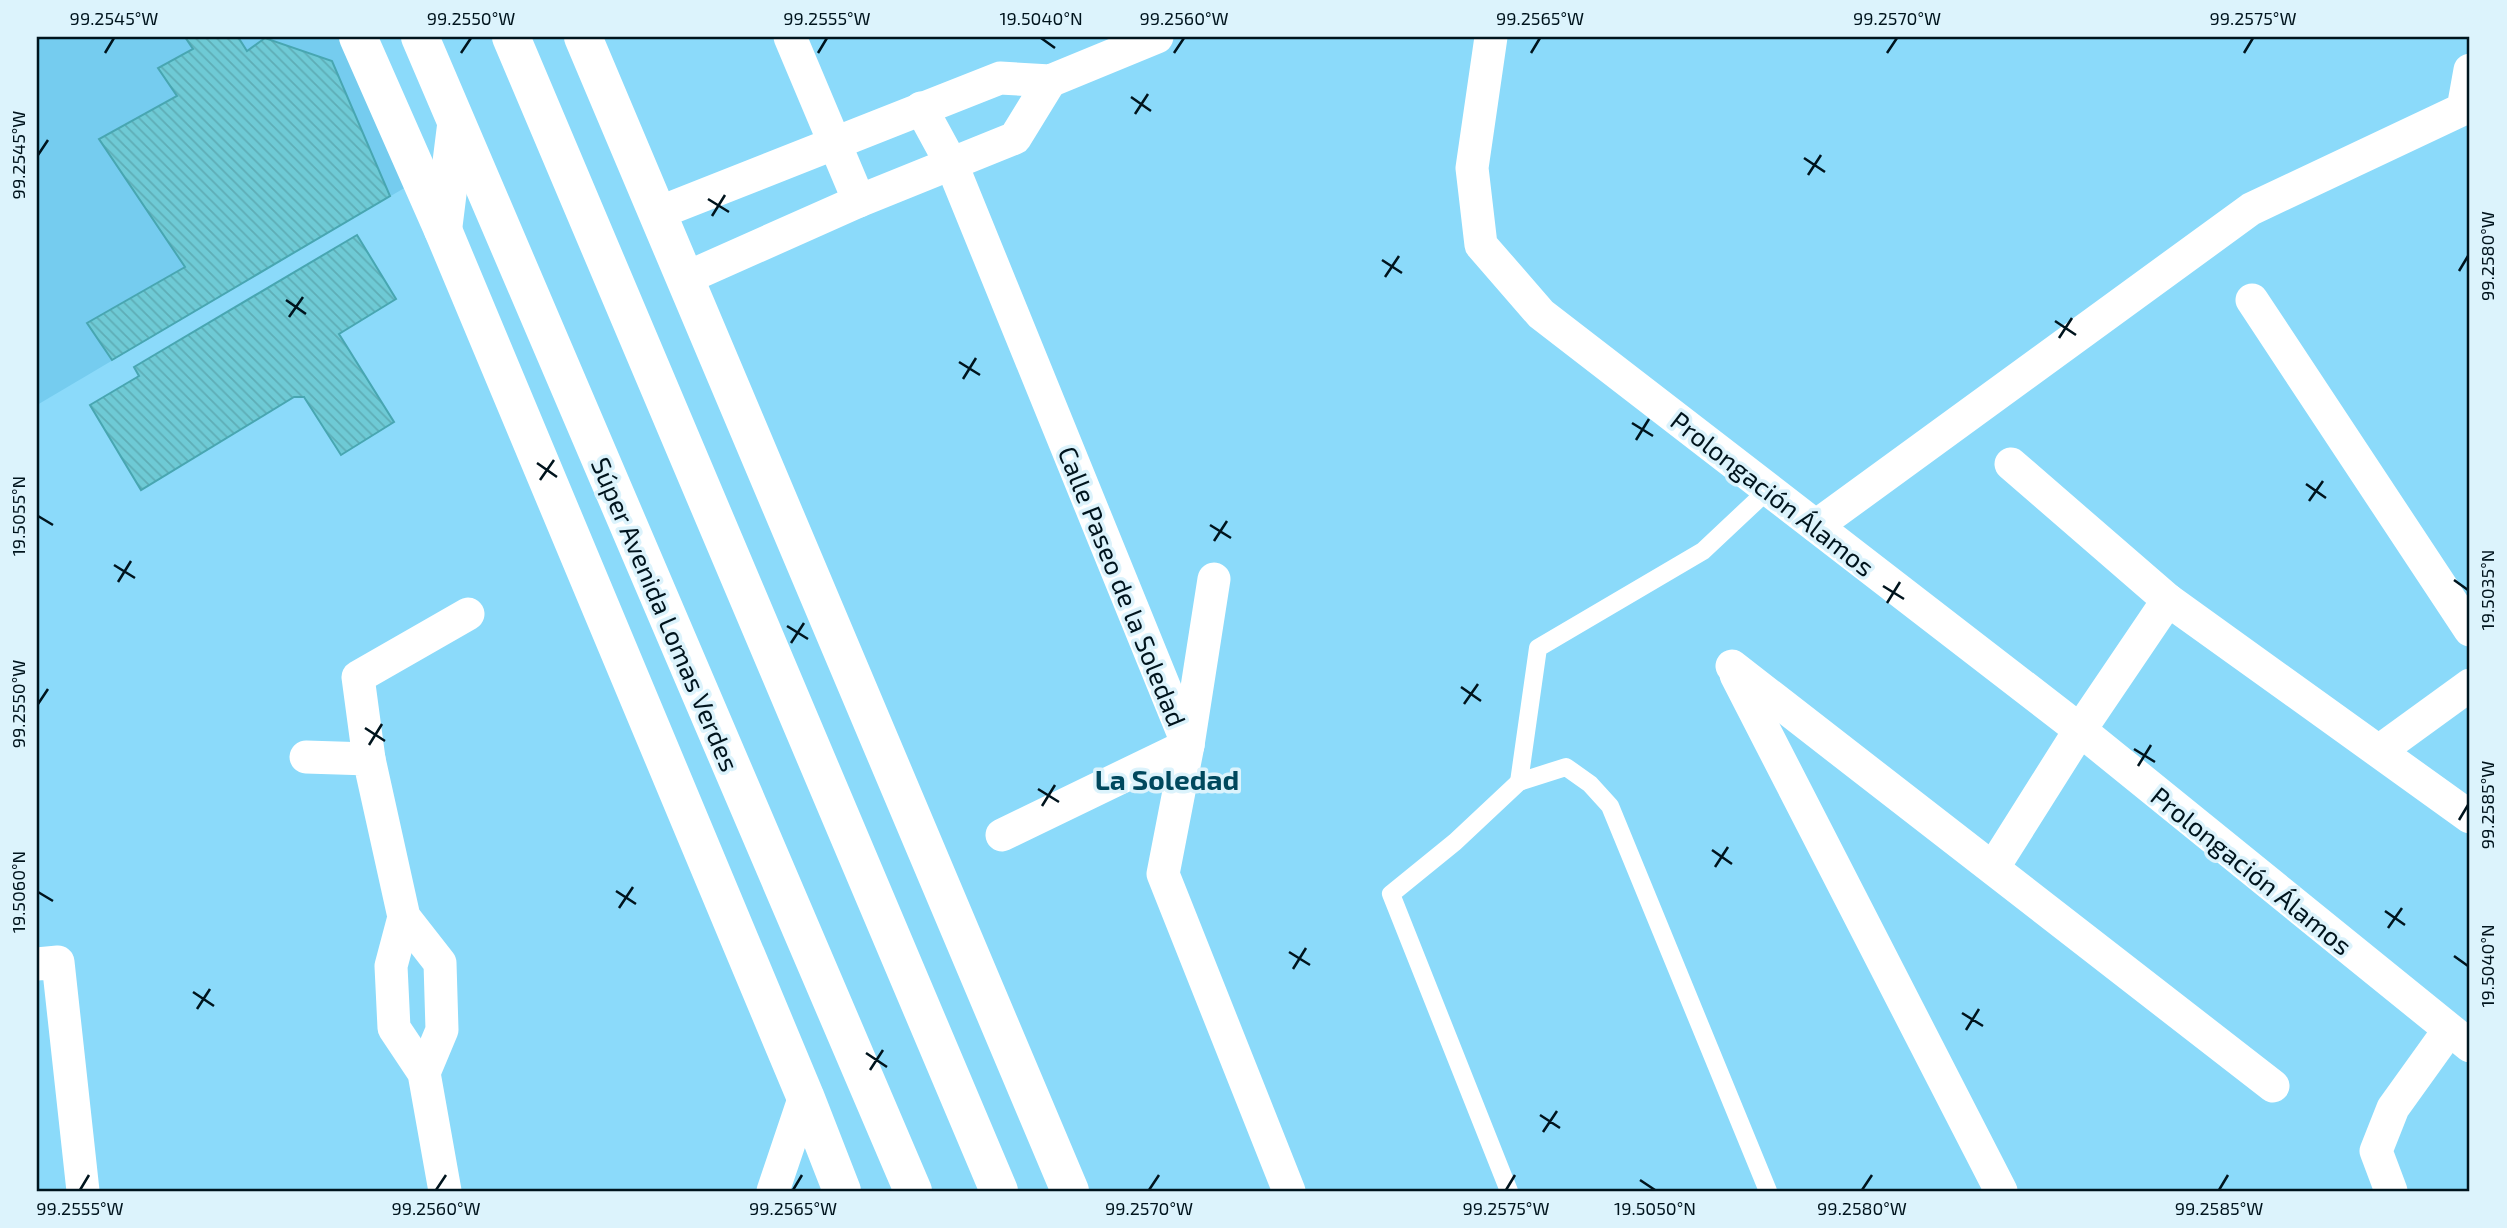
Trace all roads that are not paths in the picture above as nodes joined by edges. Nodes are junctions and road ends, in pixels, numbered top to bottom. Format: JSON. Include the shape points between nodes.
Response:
{"nodes":[{"id":1,"x":358,"y":37,"type":"edge"},
{"id":2,"x":420,"y":37,"type":"edge"},
{"id":3,"x":511,"y":37,"type":"edge"},
{"id":4,"x":583,"y":37,"type":"edge"},
{"id":5,"x":790,"y":37,"type":"edge"},
{"id":6,"x":1157,"y":37,"type":"edge"},
{"id":7,"x":1491,"y":37,"type":"edge"},
{"id":8,"x":2470,"y":70,"type":"edge"},
{"id":9,"x":1051,"y":81,"type":"junction"},
{"id":10,"x":921,"y":108,"type":"junction"},
{"id":11,"x":456,"y":124,"type":"junction"},
{"id":12,"x":835,"y":141,"type":"junction"},
{"id":13,"x":952,"y":164,"type":"junction"},
{"id":14,"x":859,"y":201,"type":"junction"},
{"id":15,"x":658,"y":213,"type":"junction"},
{"id":16,"x":443,"y":230,"type":"junction"},
{"id":17,"x":686,"y":278,"type":"junction"},
{"id":18,"x":2252,"y":300,"type":"dead end"},
{"id":19,"x":2011,"y":464,"type":"dead end"},
{"id":20,"x":1769,"y":489,"type":"junction"},
{"id":21,"x":1816,"y":526,"type":"junction"},
{"id":22,"x":1214,"y":579,"type":"dead end"},
{"id":23,"x":2168,"y":600,"type":"junction"},
{"id":24,"x":468,"y":614,"type":"dead end"},
{"id":25,"x":2470,"y":630,"type":"edge"},
{"id":26,"x":2470,"y":685,"type":"edge"},
{"id":27,"x":2080,"y":730,"type":"junction"},
{"id":28,"x":1188,"y":745,"type":"junction"},
{"id":29,"x":2379,"y":751,"type":"junction"},
{"id":30,"x":306,"y":757,"type":"dead end"},
{"id":31,"x":369,"y":759,"type":"junction"},
{"id":32,"x":1520,"y":782,"type":"junction"},
{"id":33,"x":2470,"y":817,"type":"edge"},
{"id":34,"x":1002,"y":835,"type":"dead end"},
{"id":35,"x":1993,"y":868,"type":"junction"},
{"id":36,"x":404,"y":917,"type":"junction"},
{"id":37,"x":37,"y":964,"type":"edge"},
{"id":38,"x":2460,"y":1038,"type":"edge"},
{"id":39,"x":424,"y":1073,"type":"junction"},
{"id":40,"x":2273,"y":1086,"type":"dead end"},
{"id":41,"x":805,"y":1096,"type":"junction"},
{"id":42,"x":83,"y":1191,"type":"edge"},
{"id":43,"x":445,"y":1191,"type":"edge"},
{"id":44,"x":773,"y":1191,"type":"edge"},
{"id":45,"x":842,"y":1191,"type":"edge"},
{"id":46,"x":913,"y":1191,"type":"edge"},
{"id":47,"x":999,"y":1191,"type":"edge"},
{"id":48,"x":1070,"y":1191,"type":"edge"},
{"id":49,"x":1289,"y":1191,"type":"edge"},
{"id":50,"x":1509,"y":1191,"type":"edge"},
{"id":51,"x":1768,"y":1191,"type":"edge"},
{"id":52,"x":2001,"y":1191,"type":"edge"},
{"id":53,"x":2392,"y":1191,"type":"edge"}],
"edges":[{"from":1,"to":16,"type":"main road"},
{"from":2,"to":11,"type":"main road","name":"Súper Avenida Lomas Verdes"},
{"from":3,"to":47,"type":"main road"},
{"from":4,"to":15,"type":"main road"},
{"from":5,"to":12,"type":"street"},
{"from":6,"to":9,"type":"street"},
{"from":7,"to":20,"type":"street","name":"Prolongación Álamos","via":[[1472,169],[1481,245],[1541,314]]},
{"from":8,"to":21,"type":"street","via":[[2463,109],[2251,209]]},
{"from":9,"to":10,"type":"street","via":[[1000,78]]},
{"from":9,"to":13,"type":"street","via":[[1015,138]]},
{"from":10,"to":12,"type":"street"},
{"from":10,"to":13,"type":"street","name":"Calle Paseo de la Soledad"},
{"from":11,"to":16,"type":"main road"},
{"from":11,"to":46,"type":"main road","name":"Súper Avenida Lomas Verdes"},
{"from":12,"to":14,"type":"street"},
{"from":12,"to":15,"type":"street"},
{"from":13,"to":14,"type":"street"},
{"from":13,"to":28,"type":"street","name":"Calle Paseo de la Soledad"},
{"from":14,"to":17,"type":"street"},
{"from":15,"to":17,"type":"main road"},
{"from":16,"to":41,"type":"main road"},
{"from":17,"to":48,"type":"main road"},
{"from":18,"to":25,"type":"street"},
{"from":19,"to":23,"type":"street"},
{"from":20,"to":21,"type":"street","name":"Prolongación Álamos"},
{"from":20,"to":32,"type":"lane","via":[[1703,551],[1538,648]]},
{"from":21,"to":27,"type":"street","name":"Prolongación Álamos"},
{"from":22,"to":28,"type":"street"},
{"from":23,"to":27,"type":"street"},
{"from":23,"to":29,"type":"street"},
{"from":24,"to":31,"type":"street","via":[[358,677]]},
{"from":26,"to":29,"type":"street"},
{"from":27,"to":35,"type":"street"},
{"from":27,"to":38,"type":"street","name":"Prolongación Álamos"},
{"from":28,"to":34,"type":"street"},
{"from":28,"to":49,"type":"street","name":"Calle Paseo de la Soledad","via":[[1163,874]]},
{"from":29,"to":33,"type":"street"},
{"from":30,"to":31,"type":"street"},
{"from":31,"to":36,"type":"street"},
{"from":32,"to":50,"type":"lane","via":[[1391,894]]},
{"from":32,"to":51,"type":"lane","via":[[1566,767],[1590,784],[1609,806]]},
{"from":35,"to":40,"type":"street"},
{"from":35,"to":52,"type":"street","via":[[1731,666]]},
{"from":36,"to":39,"type":"street","via":[[391,966],[394,1028]]},
{"from":36,"to":39,"type":"street","via":[[440,963],[442,1030]]},
{"from":37,"to":42,"type":"street","via":[[58,962]]},
{"from":38,"to":53,"type":"street","via":[[2393,1108],[2376,1151]]},
{"from":39,"to":43,"type":"street"},
{"from":41,"to":44,"type":"street"},
{"from":41,"to":45,"type":"main road"}]}
